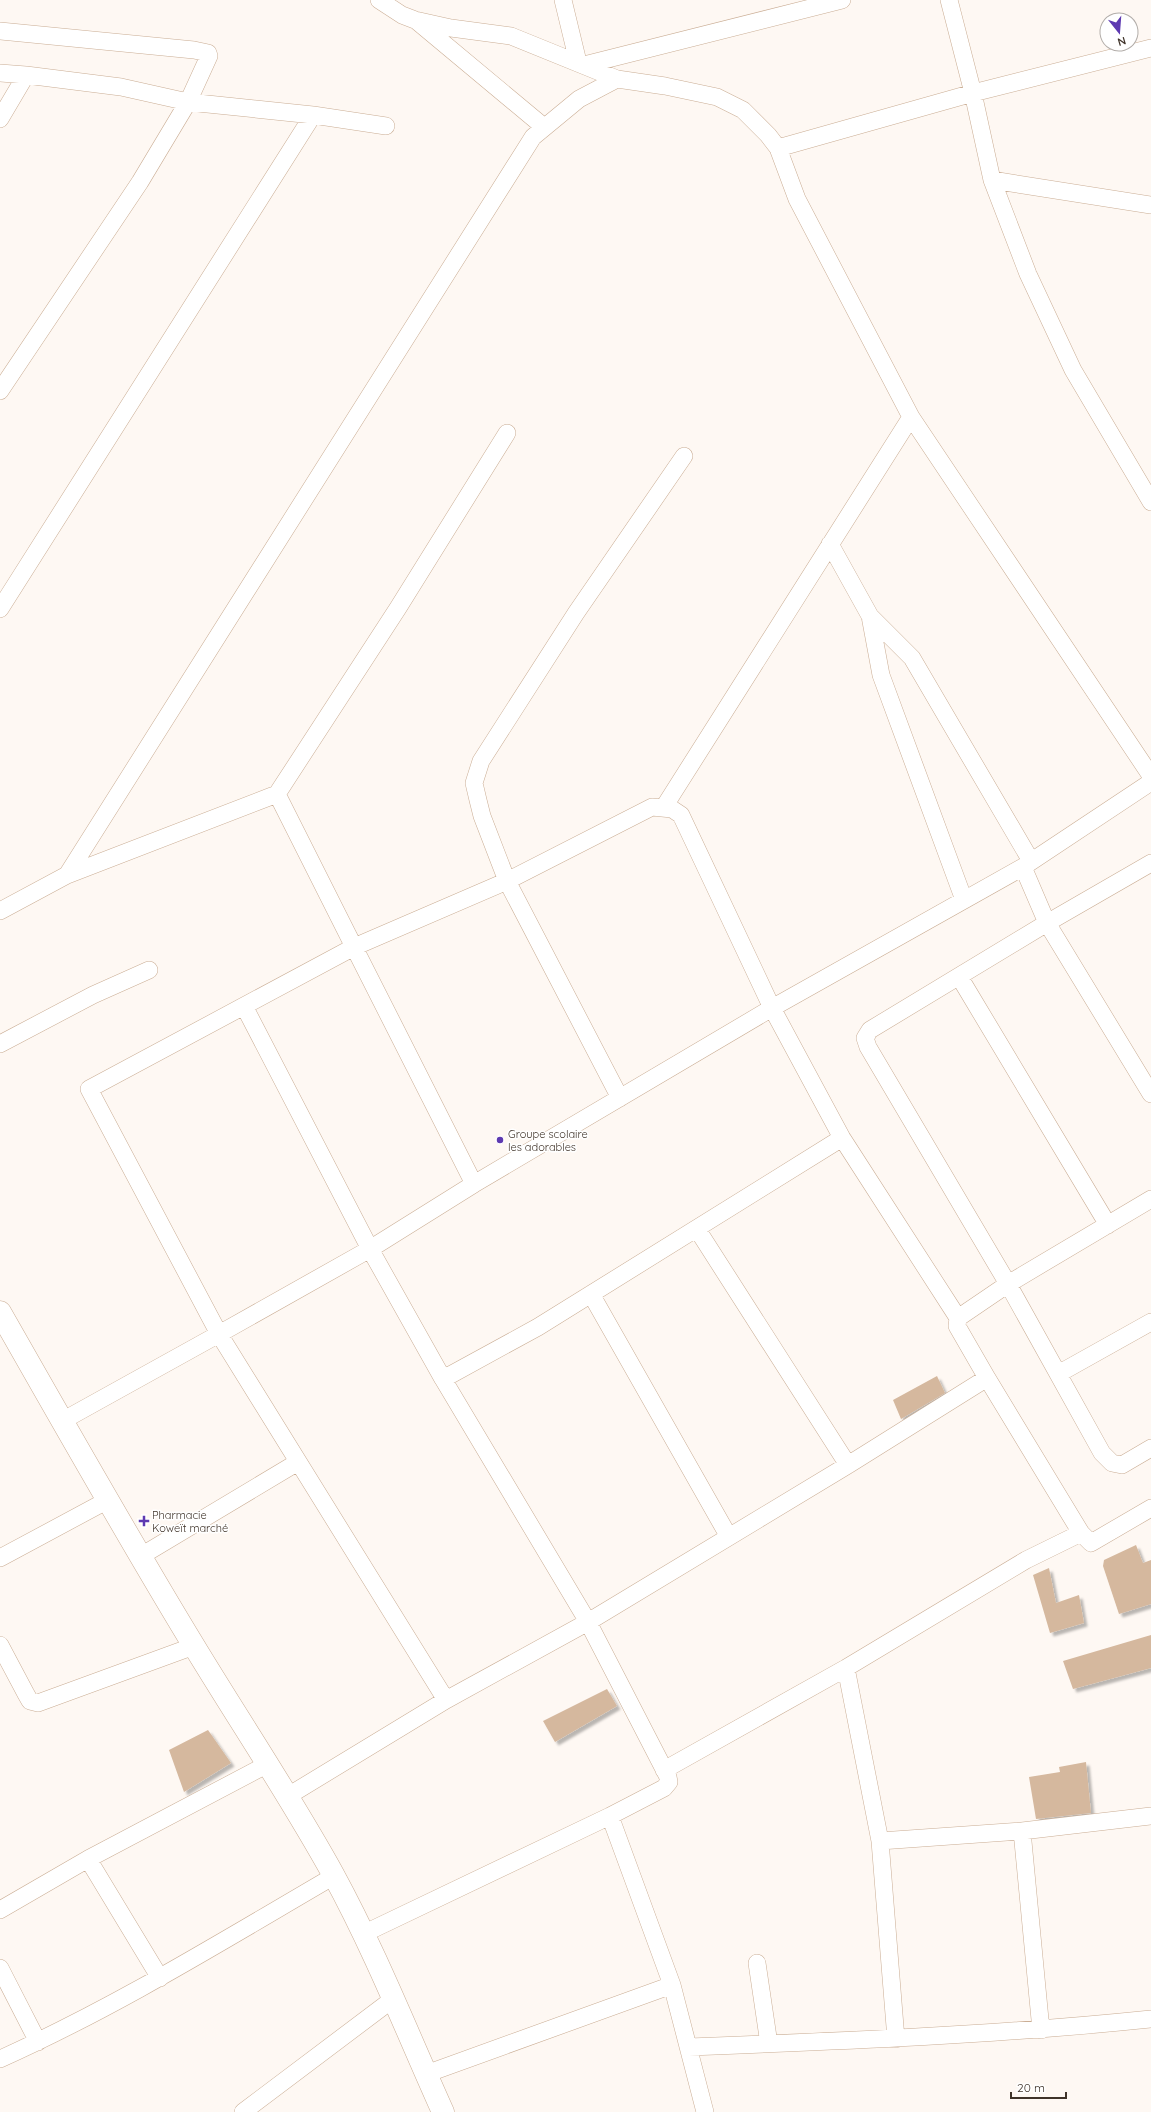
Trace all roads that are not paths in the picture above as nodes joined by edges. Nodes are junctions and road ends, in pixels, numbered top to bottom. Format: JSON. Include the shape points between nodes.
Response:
{"nodes":[{"id":1,"x":379,"y":0,"type":"edge"},
{"id":2,"x":563,"y":0,"type":"edge"},
{"id":3,"x":842,"y":0,"type":"edge"},
{"id":4,"x":949,"y":0,"type":"edge"},
{"id":5,"x":415,"y":20,"type":"junction"},
{"id":6,"x":0,"y":31,"type":"edge"},
{"id":7,"x":1151,"y":48,"type":"edge"},
{"id":8,"x":581,"y":64,"type":"junction"},
{"id":9,"x":0,"y":72,"type":"edge"},
{"id":10,"x":26,"y":75,"type":"junction"},
{"id":11,"x":618,"y":79,"type":"junction"},
{"id":12,"x":973,"y":93,"type":"junction"},
{"id":13,"x":188,"y":102,"type":"junction"},
{"id":14,"x":313,"y":115,"type":"junction"},
{"id":15,"x":0,"y":119,"type":"edge"},
{"id":16,"x":386,"y":126,"type":"dead end"},
{"id":17,"x":544,"y":127,"type":"junction"},
{"id":18,"x":778,"y":148,"type":"junction"},
{"id":19,"x":992,"y":180,"type":"junction"},
{"id":20,"x":1151,"y":205,"type":"edge"},
{"id":21,"x":0,"y":392,"type":"edge"},
{"id":22,"x":911,"y":418,"type":"junction"},
{"id":23,"x":506,"y":433,"type":"dead end"},
{"id":24,"x":684,"y":456,"type":"dead end"},
{"id":25,"x":1151,"y":502,"type":"edge"},
{"id":26,"x":830,"y":544,"type":"junction"},
{"id":27,"x":0,"y":609,"type":"edge"},
{"id":28,"x":870,"y":616,"type":"junction"},
{"id":29,"x":1151,"y":776,"type":"edge"},
{"id":30,"x":1151,"y":782,"type":"edge"},
{"id":31,"x":277,"y":794,"type":"junction"},
{"id":32,"x":664,"y":807,"type":"junction"},
{"id":33,"x":1027,"y":864,"type":"junction"},
{"id":34,"x":1148,"y":871,"type":"edge"},
{"id":35,"x":67,"y":875,"type":"junction"},
{"id":36,"x":507,"y":881,"type":"junction"},
{"id":37,"x":964,"y":900,"type":"junction"},
{"id":38,"x":0,"y":911,"type":"edge"},
{"id":39,"x":1047,"y":923,"type":"junction"},
{"id":40,"x":354,"y":947,"type":"junction"},
{"id":41,"x":149,"y":970,"type":"dead end"},
{"id":42,"x":960,"y":978,"type":"junction"},
{"id":43,"x":244,"y":1006,"type":"junction"},
{"id":44,"x":772,"y":1008,"type":"junction"},
{"id":45,"x":0,"y":1044,"type":"edge"},
{"id":46,"x":1151,"y":1094,"type":"edge"},
{"id":47,"x":620,"y":1098,"type":"junction"},
{"id":48,"x":842,"y":1138,"type":"junction"},
{"id":49,"x":474,"y":1184,"type":"junction"},
{"id":50,"x":1151,"y":1199,"type":"edge"},
{"id":51,"x":1108,"y":1225,"type":"junction"},
{"id":52,"x":696,"y":1229,"type":"junction"},
{"id":53,"x":370,"y":1249,"type":"junction"},
{"id":54,"x":1008,"y":1284,"type":"junction"},
{"id":55,"x":591,"y":1294,"type":"junction"},
{"id":56,"x":0,"y":1312,"type":"edge"},
{"id":57,"x":958,"y":1318,"type":"junction"},
{"id":58,"x":1151,"y":1322,"type":"edge"},
{"id":59,"x":218,"y":1334,"type":"junction"},
{"id":60,"x":1058,"y":1374,"type":"junction"},
{"id":61,"x":987,"y":1378,"type":"junction"},
{"id":62,"x":443,"y":1379,"type":"junction"},
{"id":63,"x":62,"y":1421,"type":"junction"},
{"id":64,"x":1151,"y":1448,"type":"edge"},
{"id":65,"x":298,"y":1462,"type":"junction"},
{"id":66,"x":848,"y":1465,"type":"junction"},
{"id":67,"x":108,"y":1500,"type":"junction"},
{"id":68,"x":1151,"y":1508,"type":"edge"},
{"id":69,"x":1081,"y":1533,"type":"junction"},
{"id":70,"x":729,"y":1537,"type":"junction"},
{"id":71,"x":141,"y":1556,"type":"junction"},
{"id":72,"x":0,"y":1558,"type":"edge"},
{"id":73,"x":588,"y":1622,"type":"junction"},
{"id":74,"x":0,"y":1645,"type":"edge"},
{"id":75,"x":194,"y":1646,"type":"junction"},
{"id":76,"x":846,"y":1668,"type":"junction"},
{"id":77,"x":446,"y":1700,"type":"junction"},
{"id":78,"x":268,"y":1764,"type":"junction"},
{"id":79,"x":664,"y":1770,"type":"junction"},
{"id":80,"x":288,"y":1796,"type":"junction"},
{"id":81,"x":610,"y":1816,"type":"junction"},
{"id":82,"x":1151,"y":1816,"type":"edge"},
{"id":83,"x":1022,"y":1831,"type":"junction"},
{"id":84,"x":880,"y":1841,"type":"junction"},
{"id":85,"x":88,"y":1859,"type":"junction"},
{"id":86,"x":334,"y":1876,"type":"junction"},
{"id":87,"x":0,"y":1910,"type":"edge"},
{"id":88,"x":362,"y":1934,"type":"junction"},
{"id":89,"x":758,"y":1963,"type":"dead end"},
{"id":90,"x":0,"y":1968,"type":"edge"},
{"id":91,"x":160,"y":1978,"type":"junction"},
{"id":92,"x":672,"y":1985,"type":"junction"},
{"id":93,"x":393,"y":1999,"type":"junction"},
{"id":94,"x":1151,"y":2019,"type":"edge"},
{"id":95,"x":1041,"y":2030,"type":"junction"},
{"id":96,"x":896,"y":2039,"type":"junction"},
{"id":97,"x":38,"y":2042,"type":"junction"},
{"id":98,"x":769,"y":2044,"type":"junction"},
{"id":99,"x":689,"y":2047,"type":"junction"},
{"id":100,"x":0,"y":2059,"type":"edge"},
{"id":101,"x":426,"y":2074,"type":"junction"},
{"id":102,"x":242,"y":2112,"type":"edge"},
{"id":103,"x":443,"y":2112,"type":"edge"},
{"id":104,"x":705,"y":2112,"type":"edge"}],
"edges":[{"from":1,"to":5,"type":"street"},
{"from":2,"to":8,"type":"street"},
{"from":3,"to":8,"type":"street"},
{"from":4,"to":12,"type":"street"},
{"from":5,"to":8,"type":"street","via":[[511,36]]},
{"from":5,"to":17,"type":"street"},
{"from":6,"to":13,"type":"street","via":[[203,51],[209,56]]},
{"from":7,"to":12,"type":"street"},
{"from":8,"to":11,"type":"street"},
{"from":9,"to":10,"type":"street"},
{"from":10,"to":13,"type":"street","via":[[121,87]]},
{"from":10,"to":15,"type":"street"},
{"from":11,"to":17,"type":"street","via":[[579,99]]},
{"from":11,"to":18,"type":"street","via":[[717,97],[743,110]]},
{"from":12,"to":18,"type":"street"},
{"from":12,"to":19,"type":"street"},
{"from":13,"to":14,"type":"street"},
{"from":13,"to":21,"type":"street","via":[[140,182]]},
{"from":14,"to":16,"type":"street"},
{"from":14,"to":27,"type":"street"},
{"from":17,"to":35,"type":"street","via":[[532,137]]},
{"from":18,"to":22,"type":"street","via":[[797,199]]},
{"from":19,"to":20,"type":"street"},
{"from":19,"to":25,"type":"street","via":[[1028,274],[1073,370]]},
{"from":22,"to":26,"type":"street"},
{"from":22,"to":29,"type":"street"},
{"from":23,"to":31,"type":"street","via":[[398,608]]},
{"from":24,"to":36,"type":"street","via":[[576,613],[481,761],[474,783],[482,816]]},
{"from":26,"to":28,"type":"street"},
{"from":26,"to":32,"type":"street"},
{"from":28,"to":33,"type":"street","via":[[912,658]]},
{"from":28,"to":37,"type":"street","via":[[880,675]]},
{"from":30,"to":33,"type":"street"},
{"from":31,"to":35,"type":"street"},
{"from":31,"to":40,"type":"street"},
{"from":32,"to":36,"type":"street","via":[[652,807]]},
{"from":32,"to":44,"type":"street","via":[[681,815]]},
{"from":33,"to":37,"type":"street"},
{"from":33,"to":39,"type":"street"},
{"from":34,"to":39,"type":"street"},
{"from":35,"to":38,"type":"street"},
{"from":36,"to":40,"type":"street"},
{"from":36,"to":47,"type":"street"},
{"from":37,"to":44,"type":"street"},
{"from":39,"to":42,"type":"street"},
{"from":39,"to":46,"type":"street"},
{"from":40,"to":43,"type":"street"},
{"from":40,"to":49,"type":"street"},
{"from":41,"to":45,"type":"street","via":[[93,995]]},
{"from":42,"to":51,"type":"street"},
{"from":42,"to":54,"type":"street","via":[[870,1030],[865,1038]]},
{"from":43,"to":53,"type":"street"},
{"from":43,"to":59,"type":"street","via":[[89,1089]]},
{"from":44,"to":47,"type":"street"},
{"from":44,"to":48,"type":"street"},
{"from":47,"to":49,"type":"street"},
{"from":48,"to":52,"type":"street"},
{"from":48,"to":57,"type":"street"},
{"from":49,"to":53,"type":"street"},
{"from":50,"to":51,"type":"street"},
{"from":51,"to":54,"type":"street"},
{"from":52,"to":55,"type":"street"},
{"from":52,"to":66,"type":"street"},
{"from":53,"to":59,"type":"street"},
{"from":53,"to":62,"type":"street"},
{"from":54,"to":57,"type":"street"},
{"from":54,"to":60,"type":"street"},
{"from":55,"to":62,"type":"street","via":[[538,1327]]},
{"from":55,"to":70,"type":"street"},
{"from":56,"to":63,"type":"street"},
{"from":57,"to":61,"type":"street","via":[[957,1326]]},
{"from":58,"to":60,"type":"street"},
{"from":59,"to":63,"type":"street"},
{"from":59,"to":65,"type":"street"},
{"from":60,"to":64,"type":"street","via":[[1102,1453],[1112,1463],[1122,1465]]},
{"from":61,"to":66,"type":"street"},
{"from":61,"to":69,"type":"street"},
{"from":62,"to":73,"type":"street"},
{"from":63,"to":67,"type":"street"},
{"from":65,"to":71,"type":"street"},
{"from":65,"to":77,"type":"street"},
{"from":66,"to":70,"type":"street"},
{"from":67,"to":71,"type":"street"},
{"from":67,"to":72,"type":"street"},
{"from":68,"to":69,"type":"street","via":[[1092,1543]]},
{"from":69,"to":76,"type":"street","via":[[1026,1560]]},
{"from":70,"to":73,"type":"street"},
{"from":71,"to":75,"type":"street"},
{"from":73,"to":77,"type":"street"},
{"from":73,"to":79,"type":"street"},
{"from":74,"to":75,"type":"street","via":[[30,1701],[38,1703]]},
{"from":75,"to":78,"type":"street"},
{"from":76,"to":79,"type":"street"},
{"from":76,"to":84,"type":"street"},
{"from":77,"to":80,"type":"street"},
{"from":78,"to":80,"type":"street"},
{"from":78,"to":85,"type":"street"},
{"from":79,"to":81,"type":"street","via":[[669,1782],[664,1788]]},
{"from":80,"to":86,"type":"street"},
{"from":81,"to":88,"type":"street"},
{"from":81,"to":92,"type":"street"},
{"from":82,"to":83,"type":"street"},
{"from":83,"to":84,"type":"street"},
{"from":83,"to":95,"type":"street"},
{"from":84,"to":96,"type":"street"},
{"from":85,"to":87,"type":"street"},
{"from":85,"to":91,"type":"street"},
{"from":86,"to":88,"type":"street"},
{"from":86,"to":91,"type":"street"},
{"from":88,"to":93,"type":"street"},
{"from":89,"to":98,"type":"street"},
{"from":90,"to":97,"type":"street"},
{"from":91,"to":97,"type":"street"},
{"from":92,"to":99,"type":"street"},
{"from":92,"to":101,"type":"street"},
{"from":93,"to":101,"type":"street"},
{"from":93,"to":102,"type":"street"},
{"from":94,"to":95,"type":"street"},
{"from":95,"to":96,"type":"street"},
{"from":96,"to":98,"type":"street"},
{"from":97,"to":100,"type":"street"},
{"from":98,"to":99,"type":"street"},
{"from":99,"to":104,"type":"street"},
{"from":101,"to":103,"type":"street"}]}
